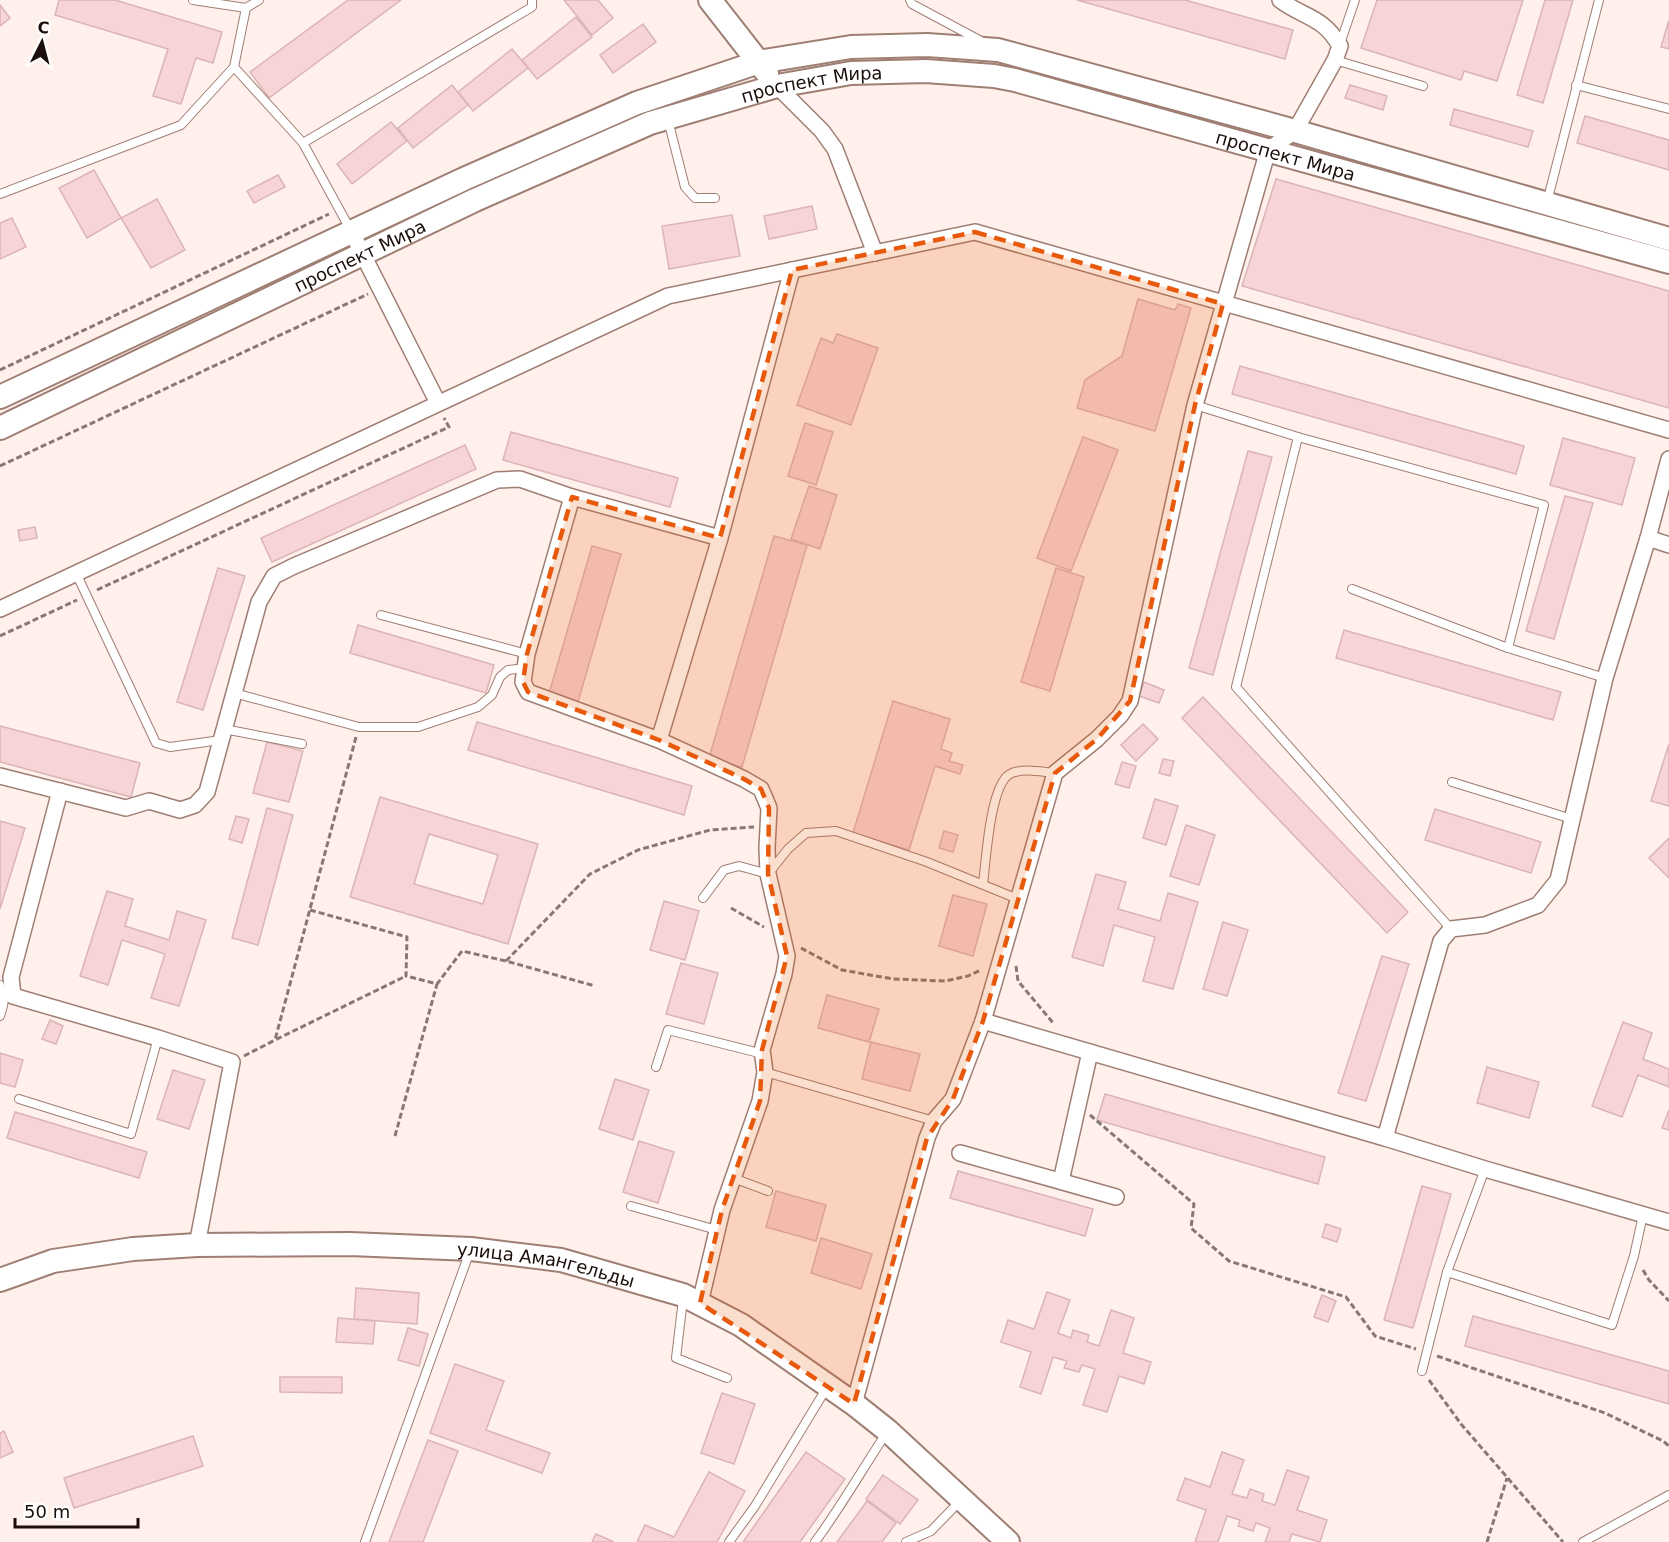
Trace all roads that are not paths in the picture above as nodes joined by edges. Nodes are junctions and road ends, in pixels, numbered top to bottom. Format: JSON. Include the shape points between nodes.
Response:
{"nodes":[{"id":1,"x":193,"y":0,"type":"edge"},
{"id":2,"x":258,"y":0,"type":"edge"},
{"id":3,"x":532,"y":0,"type":"edge"},
{"id":4,"x":710,"y":0,"type":"edge"},
{"id":5,"x":910,"y":0,"type":"edge"},
{"id":6,"x":1280,"y":0,"type":"edge"},
{"id":7,"x":1355,"y":0,"type":"edge"},
{"id":8,"x":1599,"y":0,"type":"edge"},
{"id":9,"x":246,"y":8,"type":"junction"},
{"id":10,"x":998,"y":50,"type":"junction"},
{"id":11,"x":1337,"y":53,"type":"junction"},
{"id":12,"x":759,"y":62,"type":"junction"},
{"id":13,"x":234,"y":67,"type":"junction"},
{"id":14,"x":1576,"y":85,"type":"junction"},
{"id":15,"x":777,"y":86,"type":"junction"},
{"id":16,"x":1423,"y":86,"type":"dead end"},
{"id":17,"x":1669,"y":109,"type":"edge"},
{"id":18,"x":667,"y":118,"type":"junction"},
{"id":19,"x":1295,"y":131,"type":"junction"},
{"id":20,"x":303,"y":143,"type":"junction"},
{"id":21,"x":1268,"y":150,"type":"junction"},
{"id":22,"x":0,"y":194,"type":"edge"},
{"id":23,"x":715,"y":198,"type":"dead end"},
{"id":24,"x":1546,"y":203,"type":"junction"},
{"id":25,"x":351,"y":231,"type":"junction"},
{"id":26,"x":1669,"y":239,"type":"edge"},
{"id":27,"x":875,"y":253,"type":"junction"},
{"id":28,"x":363,"y":254,"type":"junction"},
{"id":29,"x":1669,"y":262,"type":"edge"},
{"id":30,"x":792,"y":270,"type":"junction"},
{"id":31,"x":1223,"y":304,"type":"junction"},
{"id":32,"x":0,"y":397,"type":"edge"},
{"id":33,"x":438,"y":403,"type":"junction"},
{"id":34,"x":1194,"y":405,"type":"junction"},
{"id":35,"x":0,"y":428,"type":"edge"},
{"id":36,"x":1669,"y":430,"type":"edge"},
{"id":37,"x":1298,"y":437,"type":"junction"},
{"id":38,"x":1669,"y":459,"type":"edge"},
{"id":39,"x":572,"y":497,"type":"junction"},
{"id":40,"x":720,"y":538,"type":"junction"},
{"id":41,"x":1648,"y":538,"type":"junction"},
{"id":42,"x":1669,"y":545,"type":"edge"},
{"id":43,"x":76,"y":573,"type":"junction"},
{"id":44,"x":1352,"y":589,"type":"dead end"},
{"id":45,"x":0,"y":609,"type":"edge"},
{"id":46,"x":381,"y":615,"type":"dead end"},
{"id":47,"x":1508,"y":648,"type":"junction"},
{"id":48,"x":526,"y":661,"type":"junction"},
{"id":49,"x":1605,"y":678,"type":"junction"},
{"id":50,"x":234,"y":693,"type":"junction"},
{"id":51,"x":223,"y":735,"type":"junction"},
{"id":52,"x":659,"y":740,"type":"junction"},
{"id":53,"x":302,"y":744,"type":"dead end"},
{"id":54,"x":1055,"y":773,"type":"junction"},
{"id":55,"x":0,"y":776,"type":"edge"},
{"id":56,"x":1452,"y":782,"type":"dead end"},
{"id":57,"x":60,"y":791,"type":"junction"},
{"id":58,"x":1572,"y":819,"type":"junction"},
{"id":59,"x":768,"y":874,"type":"junction"},
{"id":60,"x":983,"y":884,"type":"junction"},
{"id":61,"x":703,"y":898,"type":"dead end"},
{"id":62,"x":1018,"y":899,"type":"junction"},
{"id":63,"x":1451,"y":929,"type":"junction"},
{"id":64,"x":4,"y":981,"type":"edge"},
{"id":65,"x":0,"y":1016,"type":"edge"},
{"id":66,"x":983,"y":1021,"type":"junction"},
{"id":67,"x":158,"y":1038,"type":"junction"},
{"id":68,"x":1082,"y":1050,"type":"junction"},
{"id":69,"x":763,"y":1054,"type":"junction"},
{"id":70,"x":656,"y":1067,"type":"dead end"},
{"id":71,"x":765,"y":1072,"type":"junction"},
{"id":72,"x":19,"y":1099,"type":"dead end"},
{"id":73,"x":934,"y":1121,"type":"junction"},
{"id":74,"x":1385,"y":1138,"type":"junction"},
{"id":75,"x":960,"y":1153,"type":"dead end"},
{"id":76,"x":1485,"y":1169,"type":"junction"},
{"id":77,"x":733,"y":1178,"type":"junction"},
{"id":78,"x":1060,"y":1181,"type":"junction"},
{"id":79,"x":768,"y":1191,"type":"dead end"},
{"id":80,"x":1116,"y":1197,"type":"dead end"},
{"id":81,"x":631,"y":1206,"type":"dead end"},
{"id":82,"x":1643,"y":1215,"type":"junction"},
{"id":83,"x":1669,"y":1222,"type":"edge"},
{"id":84,"x":717,"y":1230,"type":"junction"},
{"id":85,"x":197,"y":1245,"type":"junction"},
{"id":86,"x":471,"y":1249,"type":"junction"},
{"id":87,"x":1448,"y":1272,"type":"junction"},
{"id":88,"x":0,"y":1280,"type":"edge"},
{"id":89,"x":691,"y":1299,"type":"junction"},
{"id":90,"x":1422,"y":1371,"type":"road end"},
{"id":91,"x":727,"y":1378,"type":"dead end"},
{"id":92,"x":828,"y":1385,"type":"junction"},
{"id":93,"x":854,"y":1404,"type":"junction"},
{"id":94,"x":888,"y":1431,"type":"junction"},
{"id":95,"x":1669,"y":1495,"type":"edge"},
{"id":96,"x":962,"y":1499,"type":"junction"},
{"id":97,"x":365,"y":1542,"type":"edge"},
{"id":98,"x":729,"y":1542,"type":"edge"},
{"id":99,"x":815,"y":1542,"type":"edge"},
{"id":100,"x":906,"y":1542,"type":"edge"},
{"id":101,"x":1008,"y":1542,"type":"edge"},
{"id":102,"x":1583,"y":1542,"type":"edge"}],
"edges":[{"from":1,"to":9,"type":"lane"},
{"from":2,"to":9,"type":"lane"},
{"from":3,"to":20,"type":"lane","via":[[532,7]]},
{"from":4,"to":12,"type":"main road"},
{"from":5,"to":10,"type":"lane"},
{"from":6,"to":11,"type":"street","via":[[1323,24],[1332,33]]},
{"from":7,"to":11,"type":"lane"},
{"from":8,"to":14,"type":"lane"},
{"from":9,"to":13,"type":"lane"},
{"from":10,"to":12,"type":"main road","name":"проспект Мира","via":[[927,45],[851,47]]},
{"from":10,"to":19,"type":"main road","name":"проспект Мира"},
{"from":11,"to":16,"type":"lane"},
{"from":11,"to":19,"type":"street"},
{"from":12,"to":15,"type":"main road"},
{"from":12,"to":25,"type":"main road","name":"проспект Мира","via":[[637,103]]},
{"from":13,"to":20,"type":"lane"},
{"from":13,"to":22,"type":"lane","via":[[181,125]]},
{"from":14,"to":17,"type":"lane"},
{"from":14,"to":24,"type":"lane"},
{"from":15,"to":18,"type":"main road","name":"проспект Мира"},
{"from":15,"to":21,"type":"main road","name":"проспект Мира","via":[[851,73],[926,71],[994,76]]},
{"from":15,"to":27,"type":"street","via":[[835,149]]},
{"from":18,"to":23,"type":"lane","via":[[686,188],[695,198]]},
{"from":18,"to":28,"type":"main road","name":"проспект Мира","via":[[475,200]]},
{"from":19,"to":21,"type":"street"},
{"from":19,"to":24,"type":"main road","name":"проспект Мира"},
{"from":20,"to":25,"type":"lane"},
{"from":21,"to":29,"type":"main road","name":"проспект Мира"},
{"from":21,"to":31,"type":"street"},
{"from":24,"to":26,"type":"main road","name":"проспект Мира"},
{"from":25,"to":28,"type":"street"},
{"from":25,"to":32,"type":"main road","name":"проспект Мира"},
{"from":27,"to":30,"type":"street"},
{"from":27,"to":31,"type":"street","via":[[975,232]]},
{"from":28,"to":33,"type":"street"},
{"from":28,"to":35,"type":"main road","name":"проспект Мира"},
{"from":30,"to":33,"type":"street","via":[[668,296]]},
{"from":30,"to":40,"type":"street"},
{"from":31,"to":34,"type":"street"},
{"from":31,"to":36,"type":"street"},
{"from":33,"to":43,"type":"street"},
{"from":34,"to":37,"type":"lane"},
{"from":34,"to":54,"type":"street","via":[[1130,701],[1097,739]]},
{"from":37,"to":47,"type":"lane","via":[[1544,505]]},
{"from":37,"to":63,"type":"lane","via":[[1236,687]]},
{"from":38,"to":41,"type":"street"},
{"from":39,"to":40,"type":"street"},
{"from":39,"to":48,"type":"street"},
{"from":39,"to":50,"type":"street","via":[[520,479],[497,480],[274,576],[259,602]]},
{"from":40,"to":52,"type":"street"},
{"from":41,"to":42,"type":"street"},
{"from":41,"to":49,"type":"street"},
{"from":43,"to":45,"type":"street"},
{"from":43,"to":51,"type":"lane","via":[[156,743],[170,747]]},
{"from":44,"to":47,"type":"lane"},
{"from":46,"to":48,"type":"lane"},
{"from":47,"to":49,"type":"lane"},
{"from":48,"to":50,"type":"lane","via":[[508,670],[492,695],[478,707],[418,727],[359,727]]},
{"from":48,"to":52,"type":"street","via":[[523,682],[528,692]]},
{"from":49,"to":58,"type":"street"},
{"from":50,"to":51,"type":"street"},
{"from":51,"to":53,"type":"lane"},
{"from":51,"to":57,"type":"street","via":[[207,792],[195,806],[180,810],[149,801],[126,808]]},
{"from":52,"to":59,"type":"street","via":[[761,789],[769,807]]},
{"from":54,"to":60,"type":"lane","via":[[1012,772],[1004,778],[996,793]]},
{"from":54,"to":62,"type":"street"},
{"from":55,"to":57,"type":"street"},
{"from":56,"to":58,"type":"lane"},
{"from":57,"to":64,"type":"street"},
{"from":58,"to":63,"type":"street","via":[[1558,879],[1538,905],[1485,925]]},
{"from":59,"to":60,"type":"lane","via":[[806,833],[836,831]]},
{"from":59,"to":61,"type":"lane","via":[[739,867],[724,870]]},
{"from":59,"to":69,"type":"street","via":[[787,956]]},
{"from":60,"to":62,"type":"lane"},
{"from":62,"to":66,"type":"street","via":[[1008,959]]},
{"from":63,"to":74,"type":"street","via":[[1441,941]]},
{"from":64,"to":65,"type":"lane"},
{"from":64,"to":67,"type":"street","via":[[13,996]]},
{"from":66,"to":68,"type":"street"},
{"from":66,"to":73,"type":"street","via":[[953,1099]]},
{"from":67,"to":72,"type":"lane","via":[[131,1134]]},
{"from":67,"to":85,"type":"street","via":[[232,1062]]},
{"from":68,"to":74,"type":"street"},
{"from":68,"to":78,"type":"street","via":[[1078,1105]]},
{"from":69,"to":70,"type":"lane","via":[[668,1030]]},
{"from":69,"to":71,"type":"street"},
{"from":71,"to":73,"type":"lane"},
{"from":71,"to":77,"type":"street","via":[[760,1101]]},
{"from":73,"to":93,"type":"street"},
{"from":74,"to":76,"type":"street"},
{"from":75,"to":78,"type":"street"},
{"from":76,"to":82,"type":"street"},
{"from":76,"to":87,"type":"lane"},
{"from":77,"to":79,"type":"lane"},
{"from":77,"to":84,"type":"street"},
{"from":78,"to":80,"type":"street"},
{"from":81,"to":84,"type":"lane"},
{"from":82,"to":83,"type":"street"},
{"from":82,"to":87,"type":"lane","via":[[1612,1325]]},
{"from":84,"to":89,"type":"street"},
{"from":85,"to":86,"type":"main road","name":"улица Амангельды","via":[[350,1244]]},
{"from":85,"to":88,"type":"main road","name":"улица Амангельды","via":[[133,1249],[53,1261]]},
{"from":86,"to":89,"type":"main road","name":"улица Амангельды","via":[[561,1260]]},
{"from":86,"to":97,"type":"lane"},
{"from":87,"to":90,"type":"lane"},
{"from":89,"to":91,"type":"lane","via":[[676,1358]]},
{"from":89,"to":92,"type":"main road","name":"улица Амангельды","via":[[741,1325]]},
{"from":92,"to":93,"type":"main road","name":"улица Амангельды"},
{"from":92,"to":98,"type":"lane"},
{"from":93,"to":94,"type":"main road","name":"улица Амангельды"},
{"from":94,"to":96,"type":"main road","name":"улица Амангельды"},
{"from":94,"to":99,"type":"lane"},
{"from":95,"to":102,"type":"lane"},
{"from":96,"to":100,"type":"lane","via":[[932,1531]]},
{"from":96,"to":101,"type":"main road","name":"улица Амангельды"}]}
